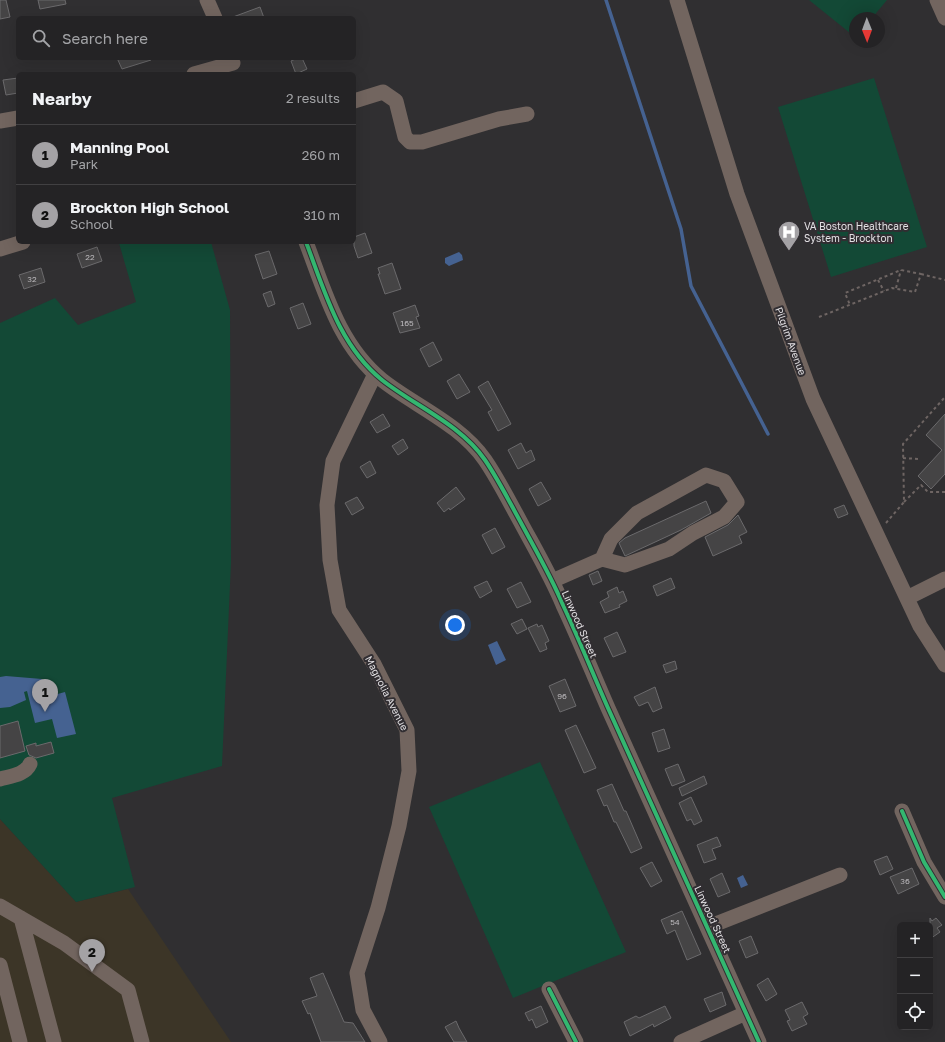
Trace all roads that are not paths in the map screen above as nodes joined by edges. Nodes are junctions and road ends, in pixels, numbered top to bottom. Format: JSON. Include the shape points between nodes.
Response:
{"nodes":[{"id":1,"x":207,"y":0,"type":"edge"},
{"id":2,"x":677,"y":0,"type":"edge"},
{"id":3,"x":937,"y":0,"type":"edge"},
{"id":4,"x":214,"y":16,"type":"edge"},
{"id":5,"x":945,"y":18,"type":"edge"},
{"id":6,"x":234,"y":65,"type":"edge"},
{"id":7,"x":203,"y":72,"type":"edge"},
{"id":8,"x":356,"y":100,"type":"edge"},
{"id":9,"x":527,"y":114,"type":"dead end"},
{"id":10,"x":16,"y":118,"type":"edge"},
{"id":11,"x":0,"y":121,"type":"edge"},
{"id":12,"x":16,"y":244,"type":"edge"},
{"id":13,"x":307,"y":244,"type":"edge"},
{"id":14,"x":0,"y":249,"type":"edge"},
{"id":15,"x":375,"y":374,"type":"junction"},
{"id":16,"x":602,"y":559,"type":"junction"},
{"id":17,"x":945,"y":579,"type":"edge"},
{"id":18,"x":552,"y":581,"type":"junction"},
{"id":19,"x":907,"y":598,"type":"junction"},
{"id":20,"x":945,"y":665,"type":"edge"},
{"id":21,"x":30,"y":764,"type":"dead end"},
{"id":22,"x":0,"y":779,"type":"edge"},
{"id":23,"x":902,"y":811,"type":"dead end"},
{"id":24,"x":840,"y":875,"type":"dead end"},
{"id":25,"x":945,"y":897,"type":"edge"},
{"id":26,"x":0,"y":906,"type":"edge"},
{"id":27,"x":21,"y":918,"type":"junction"},
{"id":28,"x":708,"y":927,"type":"junction"},
{"id":29,"x":0,"y":965,"type":"edge"},
{"id":30,"x":549,"y":989,"type":"dead end"},
{"id":31,"x":746,"y":1013,"type":"junction"},
{"id":32,"x":20,"y":1042,"type":"edge"},
{"id":33,"x":52,"y":1042,"type":"edge"},
{"id":34,"x":142,"y":1042,"type":"edge"},
{"id":35,"x":380,"y":1042,"type":"edge"},
{"id":36,"x":576,"y":1042,"type":"edge"},
{"id":37,"x":681,"y":1042,"type":"edge"},
{"id":38,"x":759,"y":1042,"type":"edge"}],
"edges":[{"from":1,"to":4,"type":"street"},
{"from":2,"to":19,"type":"street","name":"Pilgrim Avenue","via":[[737,194],[810,394]]},
{"from":3,"to":5,"type":"street"},
{"from":6,"to":7,"type":"street"},
{"from":8,"to":9,"type":"street","via":[[383,92],[396,101],[405,137],[410,142],[422,142],[499,119]]},
{"from":10,"to":11,"type":"street"},
{"from":12,"to":14,"type":"street"},
{"from":13,"to":15,"type":"street","name":"Linwood Street","via":[[343,335]]},
{"from":15,"to":18,"type":"street","name":"Linwood Street","via":[[477,449],[506,495]]},
{"from":15,"to":35,"type":"street","name":"Magnolia Avenue","via":[[334,461],[327,505],[330,560],[340,610],[374,664],[407,730],[409,771],[399,826],[378,908],[357,973],[363,1010]]},
{"from":16,"to":16,"type":"street","via":[[611,539],[637,513],[706,475],[724,481],[737,502],[724,517],[669,549],[625,565]]},
{"from":16,"to":18,"type":"street"},
{"from":17,"to":19,"type":"street"},
{"from":18,"to":28,"type":"street","name":"Linwood Street"},
{"from":19,"to":20,"type":"street","name":"Pilgrim Avenue","via":[[920,626]]},
{"from":21,"to":22,"type":"street","via":[[22,772]]},
{"from":23,"to":25,"type":"street","via":[[924,862]]},
{"from":24,"to":28,"type":"street"},
{"from":26,"to":27,"type":"street"},
{"from":27,"to":33,"type":"street"},
{"from":27,"to":34,"type":"street","via":[[64,943],[128,990]]},
{"from":28,"to":31,"type":"street","name":"Linwood Street"},
{"from":29,"to":32,"type":"street"},
{"from":30,"to":36,"type":"street"},
{"from":31,"to":37,"type":"street"},
{"from":31,"to":38,"type":"street","name":"Linwood Street"}]}
